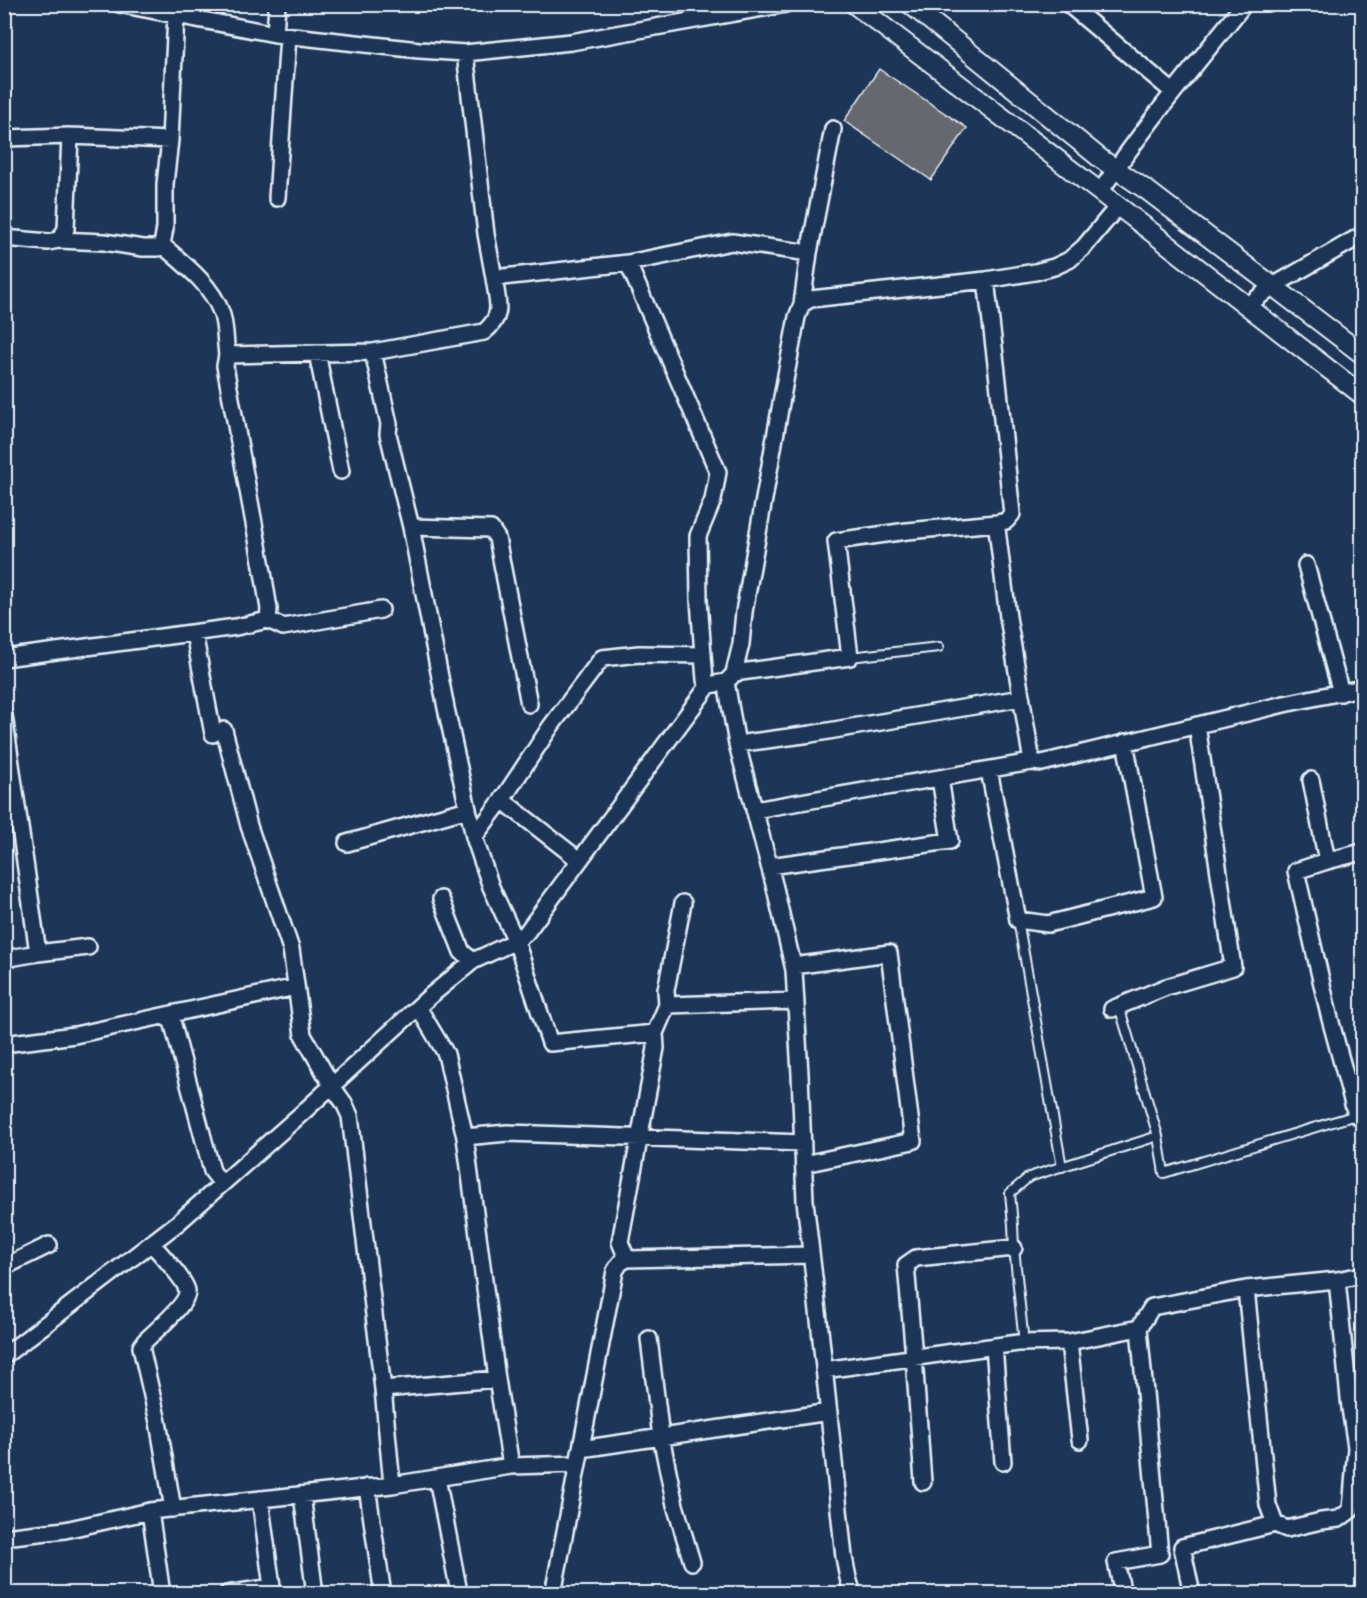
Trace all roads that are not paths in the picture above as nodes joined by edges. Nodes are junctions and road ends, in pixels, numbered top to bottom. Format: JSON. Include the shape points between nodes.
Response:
{"nodes":[{"id":1,"x":119,"y":4,"type":"edge"},
{"id":2,"x":277,"y":4,"type":"edge"},
{"id":3,"x":786,"y":4,"type":"edge"},
{"id":4,"x":854,"y":4,"type":"edge"},
{"id":5,"x":910,"y":4,"type":"edge"},
{"id":6,"x":1068,"y":4,"type":"edge"},
{"id":7,"x":1244,"y":4,"type":"edge"},
{"id":8,"x":176,"y":15,"type":"junction"},
{"id":9,"x":281,"y":35,"type":"junction"},
{"id":10,"x":465,"y":52,"type":"junction"},
{"id":11,"x":1173,"y":92,"type":"junction"},
{"id":12,"x":833,"y":129,"type":"dead end"},
{"id":13,"x":70,"y":135,"type":"junction"},
{"id":14,"x":4,"y":138,"type":"edge"},
{"id":15,"x":170,"y":140,"type":"junction"},
{"id":16,"x":1115,"y":169,"type":"junction"},
{"id":17,"x":1100,"y":192,"type":"junction"},
{"id":18,"x":277,"y":198,"type":"dead end"},
{"id":19,"x":1118,"y":206,"type":"junction"},
{"id":20,"x":1362,"y":235,"type":"edge"},
{"id":21,"x":4,"y":238,"type":"edge"},
{"id":22,"x":59,"y":240,"type":"junction"},
{"id":23,"x":162,"y":245,"type":"junction"},
{"id":24,"x":809,"y":253,"type":"junction"},
{"id":25,"x":628,"y":263,"type":"junction"},
{"id":26,"x":494,"y":278,"type":"junction"},
{"id":27,"x":986,"y":280,"type":"junction"},
{"id":28,"x":1273,"y":286,"type":"junction"},
{"id":29,"x":802,"y":304,"type":"junction"},
{"id":30,"x":1247,"y":306,"type":"junction"},
{"id":31,"x":374,"y":352,"type":"junction"},
{"id":32,"x":317,"y":353,"type":"junction"},
{"id":33,"x":1362,"y":354,"type":"edge"},
{"id":34,"x":227,"y":355,"type":"junction"},
{"id":35,"x":1362,"y":395,"type":"edge"},
{"id":36,"x":341,"y":471,"type":"dead end"},
{"id":37,"x":998,"y":523,"type":"junction"},
{"id":38,"x":411,"y":527,"type":"junction"},
{"id":39,"x":1306,"y":565,"type":"dead end"},
{"id":40,"x":381,"y":610,"type":"dead end"},
{"id":41,"x":268,"y":620,"type":"junction"},
{"id":42,"x":194,"y":633,"type":"junction"},
{"id":43,"x":939,"y":647,"type":"dead end"},
{"id":44,"x":703,"y":655,"type":"junction"},
{"id":45,"x":850,"y":657,"type":"junction"},
{"id":46,"x":4,"y":658,"type":"edge"},
{"id":47,"x":730,"y":678,"type":"junction"},
{"id":48,"x":709,"y":685,"type":"junction"},
{"id":49,"x":1362,"y":688,"type":"edge"},
{"id":50,"x":1341,"y":693,"type":"junction"},
{"id":51,"x":1021,"y":698,"type":"junction"},
{"id":52,"x":529,"y":704,"type":"dead end"},
{"id":53,"x":4,"y":716,"type":"edge"},
{"id":54,"x":1197,"y":725,"type":"junction"},
{"id":55,"x":1125,"y":742,"type":"junction"},
{"id":56,"x":737,"y":744,"type":"junction"},
{"id":57,"x":1032,"y":762,"type":"junction"},
{"id":58,"x":989,"y":770,"type":"junction"},
{"id":59,"x":940,"y":778,"type":"junction"},
{"id":60,"x":1311,"y":780,"type":"dead end"},
{"id":61,"x":502,"y":800,"type":"junction"},
{"id":62,"x":468,"y":809,"type":"junction"},
{"id":63,"x":754,"y":810,"type":"junction"},
{"id":64,"x":474,"y":837,"type":"junction"},
{"id":65,"x":347,"y":843,"type":"dead end"},
{"id":66,"x":1362,"y":852,"type":"edge"},
{"id":67,"x":579,"y":860,"type":"junction"},
{"id":68,"x":1327,"y":861,"type":"junction"},
{"id":69,"x":769,"y":866,"type":"junction"},
{"id":70,"x":441,"y":899,"type":"dead end"},
{"id":71,"x":683,"y":903,"type":"dead end"},
{"id":72,"x":1018,"y":920,"type":"junction"},
{"id":73,"x":516,"y":941,"type":"junction"},
{"id":74,"x":88,"y":947,"type":"dead end"},
{"id":75,"x":38,"y":953,"type":"junction"},
{"id":76,"x":4,"y":959,"type":"edge"},
{"id":77,"x":473,"y":961,"type":"junction"},
{"id":78,"x":793,"y":966,"type":"junction"},
{"id":79,"x":296,"y":987,"type":"junction"},
{"id":80,"x":796,"y":1001,"type":"junction"},
{"id":81,"x":667,"y":1005,"type":"junction"},
{"id":82,"x":418,"y":1007,"type":"junction"},
{"id":83,"x":1115,"y":1008,"type":"joint"},
{"id":84,"x":163,"y":1016,"type":"junction"},
{"id":85,"x":655,"y":1033,"type":"junction"},
{"id":86,"x":4,"y":1044,"type":"edge"},
{"id":87,"x":332,"y":1086,"type":"junction"},
{"id":88,"x":1359,"y":1115,"type":"edge"},
{"id":89,"x":1158,"y":1136,"type":"junction"},
{"id":90,"x":465,"y":1137,"type":"junction"},
{"id":91,"x":640,"y":1137,"type":"junction"},
{"id":92,"x":803,"y":1143,"type":"junction"},
{"id":93,"x":804,"y":1164,"type":"junction"},
{"id":94,"x":1062,"y":1167,"type":"junction"},
{"id":95,"x":222,"y":1184,"type":"junction"},
{"id":96,"x":151,"y":1243,"type":"junction"},
{"id":97,"x":49,"y":1245,"type":"dead end"},
{"id":98,"x":1014,"y":1248,"type":"junction"},
{"id":99,"x":811,"y":1255,"type":"junction"},
{"id":100,"x":627,"y":1259,"type":"junction"},
{"id":101,"x":4,"y":1267,"type":"edge"},
{"id":102,"x":1362,"y":1275,"type":"edge"},
{"id":103,"x":1337,"y":1280,"type":"junction"},
{"id":104,"x":1246,"y":1289,"type":"junction"},
{"id":105,"x":1138,"y":1328,"type":"junction"},
{"id":106,"x":649,"y":1339,"type":"dead end"},
{"id":107,"x":1069,"y":1342,"type":"junction"},
{"id":108,"x":1024,"y":1343,"type":"junction"},
{"id":109,"x":994,"y":1346,"type":"junction"},
{"id":110,"x":4,"y":1356,"type":"edge"},
{"id":111,"x":914,"y":1357,"type":"junction"},
{"id":112,"x":824,"y":1370,"type":"junction"},
{"id":113,"x":497,"y":1379,"type":"junction"},
{"id":114,"x":383,"y":1389,"type":"junction"},
{"id":115,"x":829,"y":1412,"type":"junction"},
{"id":116,"x":661,"y":1437,"type":"junction"},
{"id":117,"x":1080,"y":1440,"type":"dead end"},
{"id":118,"x":581,"y":1449,"type":"junction"},
{"id":119,"x":1003,"y":1462,"type":"dead end"},
{"id":120,"x":578,"y":1464,"type":"junction"},
{"id":121,"x":511,"y":1466,"type":"junction"},
{"id":122,"x":437,"y":1478,"type":"junction"},
{"id":123,"x":922,"y":1482,"type":"dead end"},
{"id":124,"x":392,"y":1485,"type":"junction"},
{"id":125,"x":367,"y":1487,"type":"junction"},
{"id":126,"x":302,"y":1495,"type":"junction"},
{"id":127,"x":260,"y":1499,"type":"junction"},
{"id":128,"x":173,"y":1509,"type":"junction"},
{"id":129,"x":150,"y":1511,"type":"junction"},
{"id":130,"x":1275,"y":1524,"type":"junction"},
{"id":131,"x":4,"y":1537,"type":"edge"},
{"id":132,"x":1182,"y":1547,"type":"junction"},
{"id":133,"x":1160,"y":1554,"type":"junction"},
{"id":134,"x":692,"y":1562,"type":"dead end"},
{"id":135,"x":458,"y":1587,"type":"dead end"},
{"id":136,"x":272,"y":1590,"type":"edge"},
{"id":137,"x":162,"y":1593,"type":"edge"},
{"id":138,"x":227,"y":1593,"type":"edge"},
{"id":139,"x":315,"y":1593,"type":"edge"},
{"id":140,"x":383,"y":1593,"type":"edge"},
{"id":141,"x":553,"y":1593,"type":"edge"},
{"id":142,"x":853,"y":1593,"type":"edge"},
{"id":143,"x":1123,"y":1593,"type":"edge"},
{"id":144,"x":1192,"y":1593,"type":"edge"}],
"edges":[{"from":1,"to":8,"type":"street"},
{"from":2,"to":9,"type":"street"},
{"from":3,"to":10,"type":"street","via":[[572,42]]},
{"from":4,"to":17,"type":"street"},
{"from":5,"to":16,"type":"street"},
{"from":6,"to":11,"type":"street"},
{"from":7,"to":11,"type":"street"},
{"from":8,"to":9,"type":"street"},
{"from":8,"to":15,"type":"street"},
{"from":9,"to":10,"type":"street"},
{"from":9,"to":18,"type":"street"},
{"from":10,"to":26,"type":"street"},
{"from":11,"to":16,"type":"street"},
{"from":12,"to":24,"type":"street"},
{"from":13,"to":14,"type":"street"},
{"from":13,"to":15,"type":"street"},
{"from":13,"to":22,"type":"street","via":[[66,229]]},
{"from":15,"to":23,"type":"street"},
{"from":16,"to":17,"type":"street"},
{"from":16,"to":28,"type":"street"},
{"from":17,"to":19,"type":"street"},
{"from":19,"to":27,"type":"street","via":[[1069,260],[1035,272]]},
{"from":19,"to":30,"type":"street"},
{"from":20,"to":28,"type":"street"},
{"from":21,"to":22,"type":"street"},
{"from":22,"to":23,"type":"street","via":[[143,248]]},
{"from":23,"to":34,"type":"street","via":[[212,292],[222,314]]},
{"from":24,"to":25,"type":"street","via":[[732,242]]},
{"from":24,"to":29,"type":"street"},
{"from":25,"to":26,"type":"street"},
{"from":25,"to":44,"type":"street","via":[[718,472],[713,500],[698,536]]},
{"from":26,"to":31,"type":"street","via":[[498,313],[494,324],[484,332]]},
{"from":27,"to":29,"type":"street","via":[[832,296]]},
{"from":27,"to":37,"type":"street","via":[[1012,514]]},
{"from":28,"to":30,"type":"street"},
{"from":28,"to":33,"type":"street"},
{"from":29,"to":47,"type":"street","via":[[786,375],[740,650]]},
{"from":30,"to":35,"type":"street"},
{"from":31,"to":32,"type":"street"},
{"from":31,"to":38,"type":"street","via":[[388,434]]},
{"from":32,"to":34,"type":"street"},
{"from":32,"to":36,"type":"street"},
{"from":34,"to":41,"type":"street","via":[[225,366],[263,572]]},
{"from":37,"to":45,"type":"street","via":[[836,541]]},
{"from":37,"to":51,"type":"street"},
{"from":38,"to":52,"type":"street","via":[[491,529],[497,538]]},
{"from":38,"to":62,"type":"street"},
{"from":39,"to":50,"type":"street"},
{"from":40,"to":41,"type":"street","via":[[283,627]]},
{"from":41,"to":42,"type":"street"},
{"from":42,"to":46,"type":"street"},
{"from":42,"to":79,"type":"street","via":[[218,732],[291,949]]},
{"from":43,"to":45,"type":"lane"},
{"from":44,"to":48,"type":"street"},
{"from":44,"to":61,"type":"street","via":[[602,658]]},
{"from":45,"to":47,"type":"street"},
{"from":47,"to":48,"type":"street"},
{"from":47,"to":56,"type":"street"},
{"from":48,"to":67,"type":"street"},
{"from":49,"to":50,"type":"street"},
{"from":50,"to":54,"type":"street"},
{"from":51,"to":56,"type":"street"},
{"from":51,"to":57,"type":"street"},
{"from":53,"to":75,"type":"street"},
{"from":54,"to":55,"type":"street"},
{"from":54,"to":83,"type":"street","via":[[1233,967],[1166,987]]},
{"from":55,"to":57,"type":"street","via":[[1042,763]]},
{"from":55,"to":72,"type":"street","via":[[1154,897],[1048,924]]},
{"from":56,"to":63,"type":"street"},
{"from":57,"to":58,"type":"street"},
{"from":58,"to":59,"type":"street"},
{"from":58,"to":72,"type":"street"},
{"from":59,"to":63,"type":"street"},
{"from":59,"to":69,"type":"street","via":[[950,841]]},
{"from":60,"to":68,"type":"street"},
{"from":61,"to":64,"type":"street"},
{"from":61,"to":67,"type":"street"},
{"from":62,"to":64,"type":"street"},
{"from":62,"to":65,"type":"street"},
{"from":63,"to":69,"type":"street"},
{"from":64,"to":73,"type":"street"},
{"from":66,"to":68,"type":"street"},
{"from":67,"to":73,"type":"street"},
{"from":68,"to":88,"type":"street","via":[[1296,871],[1329,1015]]},
{"from":69,"to":78,"type":"street"},
{"from":70,"to":77,"type":"street","via":[[462,952]]},
{"from":71,"to":81,"type":"street","via":[[666,990]]},
{"from":72,"to":94,"type":"lane"},
{"from":73,"to":77,"type":"street"},
{"from":73,"to":85,"type":"street","via":[[550,1043]]},
{"from":74,"to":75,"type":"street"},
{"from":75,"to":76,"type":"street"},
{"from":77,"to":82,"type":"street"},
{"from":78,"to":80,"type":"street"},
{"from":78,"to":93,"type":"street","via":[[889,953],[913,1141]]},
{"from":79,"to":84,"type":"street"},
{"from":79,"to":87,"type":"street","via":[[303,1035]]},
{"from":80,"to":81,"type":"street"},
{"from":80,"to":92,"type":"street"},
{"from":81,"to":85,"type":"street"},
{"from":82,"to":87,"type":"street"},
{"from":82,"to":90,"type":"street","via":[[446,1054]]},
{"from":83,"to":89,"type":"lane"},
{"from":84,"to":86,"type":"street","via":[[75,1035]]},
{"from":84,"to":95,"type":"street","via":[[172,1021],[212,1171]]},
{"from":85,"to":91,"type":"street","via":[[656,1048]]},
{"from":87,"to":95,"type":"street"},
{"from":87,"to":114,"type":"street","via":[[350,1116]]},
{"from":88,"to":89,"type":"lane","via":[[1164,1173]]},
{"from":89,"to":94,"type":"lane"},
{"from":90,"to":91,"type":"street","via":[[507,1133]]},
{"from":90,"to":113,"type":"street"},
{"from":91,"to":92,"type":"street"},
{"from":91,"to":100,"type":"street","via":[[620,1242]]},
{"from":92,"to":93,"type":"street"},
{"from":93,"to":99,"type":"street"},
{"from":94,"to":98,"type":"lane","via":[[1029,1177],[1010,1193]]},
{"from":95,"to":96,"type":"street"},
{"from":96,"to":110,"type":"street"},
{"from":96,"to":128,"type":"street","via":[[185,1284],[187,1293],[184,1302],[141,1347]]},
{"from":97,"to":101,"type":"street"},
{"from":98,"to":108,"type":"lane"},
{"from":98,"to":111,"type":"street","via":[[916,1258],[906,1265]]},
{"from":99,"to":100,"type":"street"},
{"from":99,"to":112,"type":"street"},
{"from":100,"to":118,"type":"street","via":[[615,1271]]},
{"from":102,"to":103,"type":"street"},
{"from":103,"to":104,"type":"street"},
{"from":103,"to":130,"type":"street","via":[[1356,1447],[1351,1510],[1340,1519],[1287,1529]]},
{"from":104,"to":105,"type":"street","via":[[1152,1307]]},
{"from":104,"to":130,"type":"street","via":[[1268,1505]]},
{"from":105,"to":107,"type":"street"},
{"from":105,"to":133,"type":"street"},
{"from":106,"to":116,"type":"street"},
{"from":107,"to":108,"type":"street"},
{"from":107,"to":117,"type":"street"},
{"from":108,"to":109,"type":"street"},
{"from":109,"to":111,"type":"street"},
{"from":109,"to":119,"type":"street"},
{"from":111,"to":112,"type":"street"},
{"from":111,"to":123,"type":"street"},
{"from":112,"to":115,"type":"street"},
{"from":113,"to":114,"type":"street"},
{"from":113,"to":121,"type":"street"},
{"from":114,"to":124,"type":"street"},
{"from":115,"to":116,"type":"street"},
{"from":115,"to":142,"type":"street","via":[[844,1557]]},
{"from":116,"to":118,"type":"street"},
{"from":116,"to":134,"type":"street"},
{"from":118,"to":120,"type":"street"},
{"from":120,"to":121,"type":"street"},
{"from":120,"to":141,"type":"street"},
{"from":121,"to":122,"type":"street"},
{"from":122,"to":124,"type":"street"},
{"from":122,"to":135,"type":"street"},
{"from":124,"to":125,"type":"street"},
{"from":125,"to":126,"type":"street"},
{"from":125,"to":140,"type":"street"},
{"from":126,"to":127,"type":"street"},
{"from":126,"to":139,"type":"street"},
{"from":127,"to":128,"type":"street"},
{"from":127,"to":136,"type":"street"},
{"from":128,"to":129,"type":"street"},
{"from":129,"to":131,"type":"street","via":[[65,1530]]},
{"from":129,"to":137,"type":"street"},
{"from":130,"to":132,"type":"street"},
{"from":132,"to":133,"type":"street"},
{"from":132,"to":144,"type":"street"},
{"from":133,"to":143,"type":"street","via":[[1116,1562]]},
{"from":136,"to":138,"type":"street"}]}
